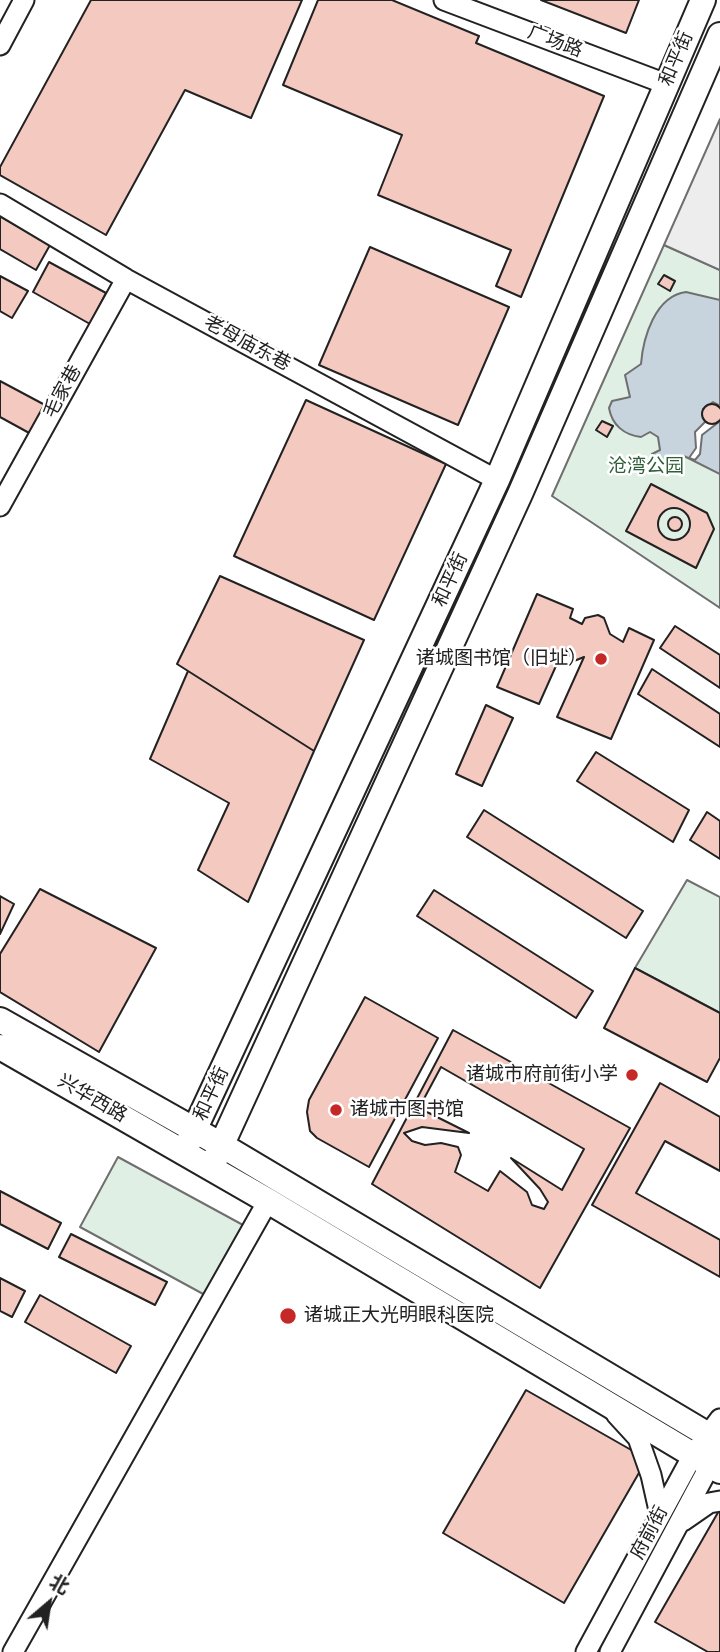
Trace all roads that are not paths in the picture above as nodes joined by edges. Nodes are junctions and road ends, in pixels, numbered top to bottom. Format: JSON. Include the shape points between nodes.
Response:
{"nodes":[{"id":1,"x":24,"y":0,"type":"edge"},
{"id":2,"x":444,"y":0,"type":"edge"},
{"id":3,"x":703,"y":0,"type":"edge"},
{"id":4,"x":720,"y":35,"type":"edge"},
{"id":5,"x":0,"y":45,"type":"edge"},
{"id":6,"x":666,"y":84,"type":"junction"},
{"id":7,"x":0,"y":204,"type":"edge"},
{"id":8,"x":126,"y":279,"type":"junction"},
{"id":9,"x":498,"y":480,"type":"junction"},
{"id":10,"x":0,"y":506,"type":"edge"},
{"id":11,"x":0,"y":1020,"type":"edge"},
{"id":12,"x":0,"y":1047,"type":"edge"},
{"id":13,"x":189,"y":1141,"type":"junction"},
{"id":14,"x":223,"y":1146,"type":"junction"},
{"id":15,"x":211,"y":1168,"type":"junction"},
{"id":16,"x":268,"y":1201,"type":"junction"},
{"id":17,"x":603,"y":1400,"type":"junction"},
{"id":18,"x":713,"y":1447,"type":"edge"},
{"id":19,"x":720,"y":1501,"type":"edge"},
{"id":20,"x":660,"y":1515,"type":"junction"},
{"id":21,"x":679,"y":1523,"type":"junction"},
{"id":22,"x":13,"y":1652,"type":"edge"},
{"id":23,"x":586,"y":1652,"type":"edge"},
{"id":24,"x":610,"y":1652,"type":"edge"}],
"edges":[{"from":1,"to":5,"type":"street"},
{"from":2,"to":6,"type":"street","name":"广场路"},
{"from":3,"to":6,"type":"main road","name":"和平街"},
{"from":4,"to":14,"type":"main road","name":"和平街","via":[[520,494]]},
{"from":6,"to":9,"type":"main road","name":"和平街"},
{"from":7,"to":8,"type":"street","name":"老母庙东巷"},
{"from":8,"to":9,"type":"street","name":"老母庙东巷"},
{"from":8,"to":10,"type":"street","name":"毛家巷"},
{"from":9,"to":13,"type":"main road","name":"和平街"},
{"from":11,"to":13,"type":"main road"},
{"from":12,"to":13,"type":"main road","name":"兴华西路"},
{"from":13,"to":14,"type":"main road"},
{"from":13,"to":15,"type":"main road"},
{"from":14,"to":15,"type":"main road","name":"和平街"},
{"from":14,"to":18,"type":"main road"},
{"from":15,"to":16,"type":"main road"},
{"from":16,"to":17,"type":"main road"},
{"from":16,"to":22,"type":"street"},
{"from":17,"to":18,"type":"main road"},
{"from":17,"to":20,"type":"street","via":[[638,1438]]},
{"from":18,"to":20,"type":"street","name":"府前街"},
{"from":18,"to":21,"type":"street","name":"府前街"},
{"from":19,"to":21,"type":"street"},
{"from":20,"to":23,"type":"street","name":"府前街"},
{"from":21,"to":24,"type":"street","name":"府前街"}]}
